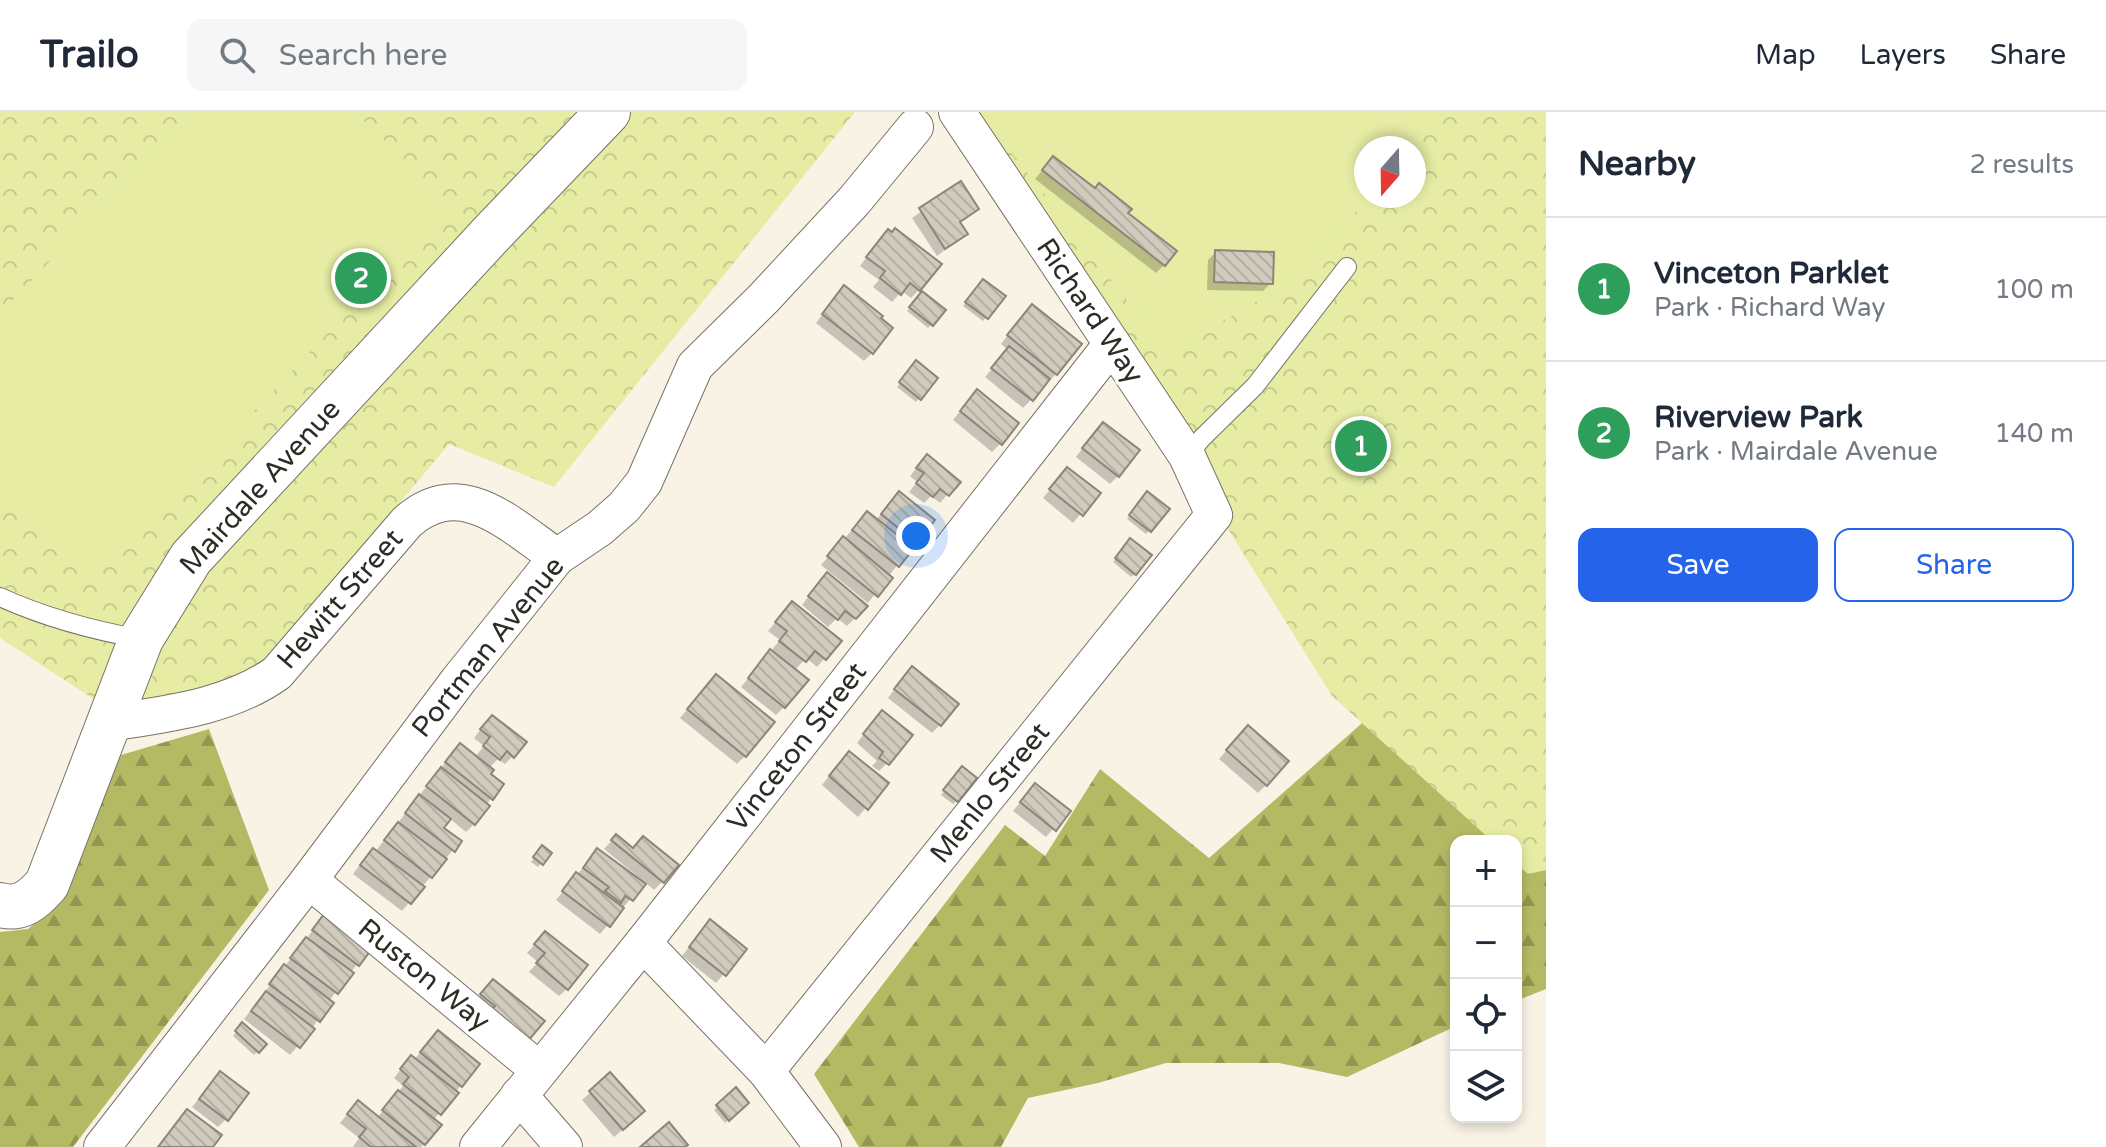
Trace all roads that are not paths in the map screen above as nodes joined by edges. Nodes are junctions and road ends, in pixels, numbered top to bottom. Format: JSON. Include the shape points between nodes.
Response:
{"nodes":[{"id":1,"x":608,"y":112,"type":"edge"},
{"id":2,"x":957,"y":112,"type":"edge"},
{"id":3,"x":915,"y":127,"type":"dead end"},
{"id":4,"x":1347,"y":267,"type":"dead end"},
{"id":5,"x":1112,"y":344,"type":"junction"},
{"id":6,"x":1187,"y":456,"type":"junction"},
{"id":7,"x":1214,"y":515,"type":"joint"},
{"id":8,"x":557,"y":557,"type":"junction"},
{"id":9,"x":0,"y":597,"type":"edge"},
{"id":10,"x":141,"y":639,"type":"junction"},
{"id":11,"x":109,"y":723,"type":"junction"},
{"id":12,"x":309,"y":880,"type":"junction"},
{"id":13,"x":0,"y":905,"type":"edge"},
{"id":14,"x":643,"y":943,"type":"junction"},
{"id":15,"x":766,"y":1071,"type":"junction"},
{"id":16,"x":529,"y":1082,"type":"junction"},
{"id":17,"x":102,"y":1147,"type":"edge"},
{"id":18,"x":478,"y":1147,"type":"edge"},
{"id":19,"x":564,"y":1147,"type":"edge"},
{"id":20,"x":823,"y":1147,"type":"edge"}],
"edges":[{"from":1,"to":10,"type":"street","name":"Mairdale Avenue","via":[[191,558]]},
{"from":2,"to":5,"type":"street","name":"Richard Way"},
{"from":3,"to":8,"type":"street","name":"Portman Avenue","via":[[854,201],[695,366],[644,482],[624,507]]},
{"from":4,"to":6,"type":"lane","via":[[1255,386]]},
{"from":5,"to":6,"type":"street","name":"Richard Way"},
{"from":5,"to":14,"type":"street","name":"Vinceton Street"},
{"from":6,"to":7,"type":"street","name":"Richard Way"},
{"from":7,"to":15,"type":"street","name":"Menlo Street"},
{"from":8,"to":11,"type":"street","name":"Hewitt Street","via":[[488,510],[471,503],[437,503],[407,522],[262,684],[210,703]]},
{"from":8,"to":12,"type":"street","name":"Portman Avenue"},
{"from":9,"to":10,"type":"lane","via":[[40,615]]},
{"from":10,"to":11,"type":"street","name":"Mairdale Avenue"},
{"from":11,"to":13,"type":"street","name":"Mairdale Avenue","via":[[47,884],[31,902]]},
{"from":12,"to":16,"type":"street","name":"Ruston Way"},
{"from":12,"to":17,"type":"street","name":"Portman Avenue"},
{"from":14,"to":15,"type":"street"},
{"from":14,"to":16,"type":"street","name":"Vinceton Street"},
{"from":15,"to":20,"type":"street"},
{"from":16,"to":18,"type":"street","name":"Vinceton Street"},
{"from":16,"to":19,"type":"street","name":"Ruston Way"}]}
